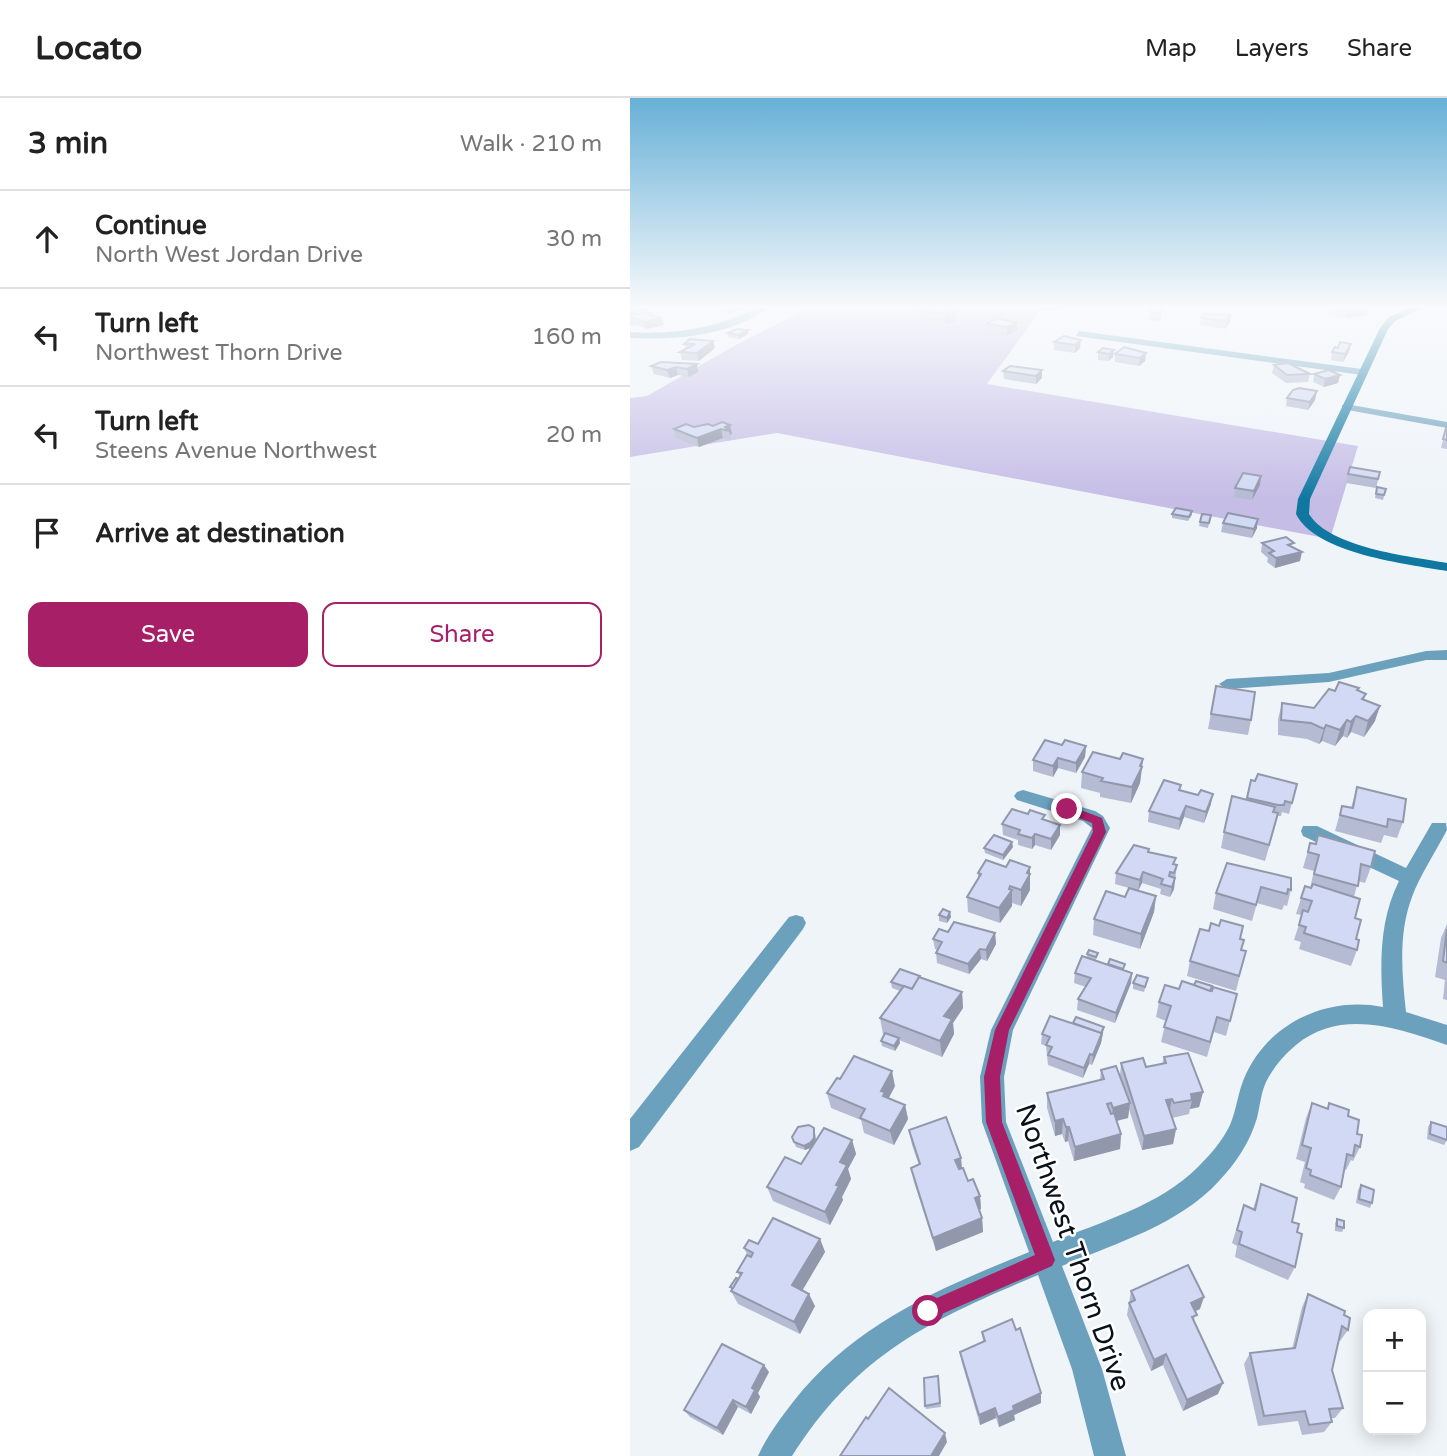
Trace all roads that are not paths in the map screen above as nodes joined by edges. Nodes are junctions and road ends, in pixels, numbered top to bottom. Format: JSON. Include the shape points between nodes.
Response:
{"nodes":[{"id":1,"x":1359,"y":371,"type":"edge"},
{"id":2,"x":1363,"y":372,"type":"joint"},
{"id":3,"x":1346,"y":407,"type":"junction"},
{"id":4,"x":1447,"y":425,"type":"edge"},
{"id":5,"x":1447,"y":567,"type":"edge"},
{"id":6,"x":1447,"y":655,"type":"edge"},
{"id":7,"x":1227,"y":684,"type":"dead end"},
{"id":8,"x":1023,"y":796,"type":"dead end"},
{"id":9,"x":1439,"y":828,"type":"dead end"},
{"id":10,"x":1310,"y":831,"type":"dead end"},
{"id":11,"x":1412,"y":878,"type":"junction"},
{"id":12,"x":796,"y":923,"type":"dead end"},
{"id":13,"x":1395,"y":1018,"type":"junction"},
{"id":14,"x":1447,"y":1035,"type":"edge"},
{"id":15,"x":630,"y":1139,"type":"edge"},
{"id":16,"x":1046,"y":1260,"type":"junction"},
{"id":17,"x":774,"y":1456,"type":"edge"},
{"id":18,"x":1110,"y":1456,"type":"edge"}],
"edges":[{"from":1,"to":2,"type":"street"},
{"from":2,"to":3,"type":"street"},
{"from":3,"to":4,"type":"street"},
{"from":3,"to":5,"type":"street","via":[[1304,499],[1304,517],[1316,529],[1344,542]]},
{"from":6,"to":7,"type":"street","via":[[1338,676]]},
{"from":8,"to":16,"type":"street","name":"Northwest Thorn Drive","via":[[1089,816],[1101,828],[1002,1030],[992,1077],[994,1122]]},
{"from":9,"to":11,"type":"street"},
{"from":10,"to":11,"type":"street"},
{"from":11,"to":13,"type":"street","via":[[1399,903],[1394,928]]},
{"from":12,"to":15,"type":"street"},
{"from":13,"to":14,"type":"street"},
{"from":13,"to":16,"type":"street","via":[[1340,1014],[1309,1024],[1279,1044],[1255,1079],[1240,1131],[1209,1174],[1185,1195],[1147,1216]]},
{"from":16,"to":17,"type":"street","via":[[928,1311],[878,1340],[839,1372]]},
{"from":16,"to":18,"type":"street","name":"Northwest Thorn Drive","via":[[1087,1369]]}]}
